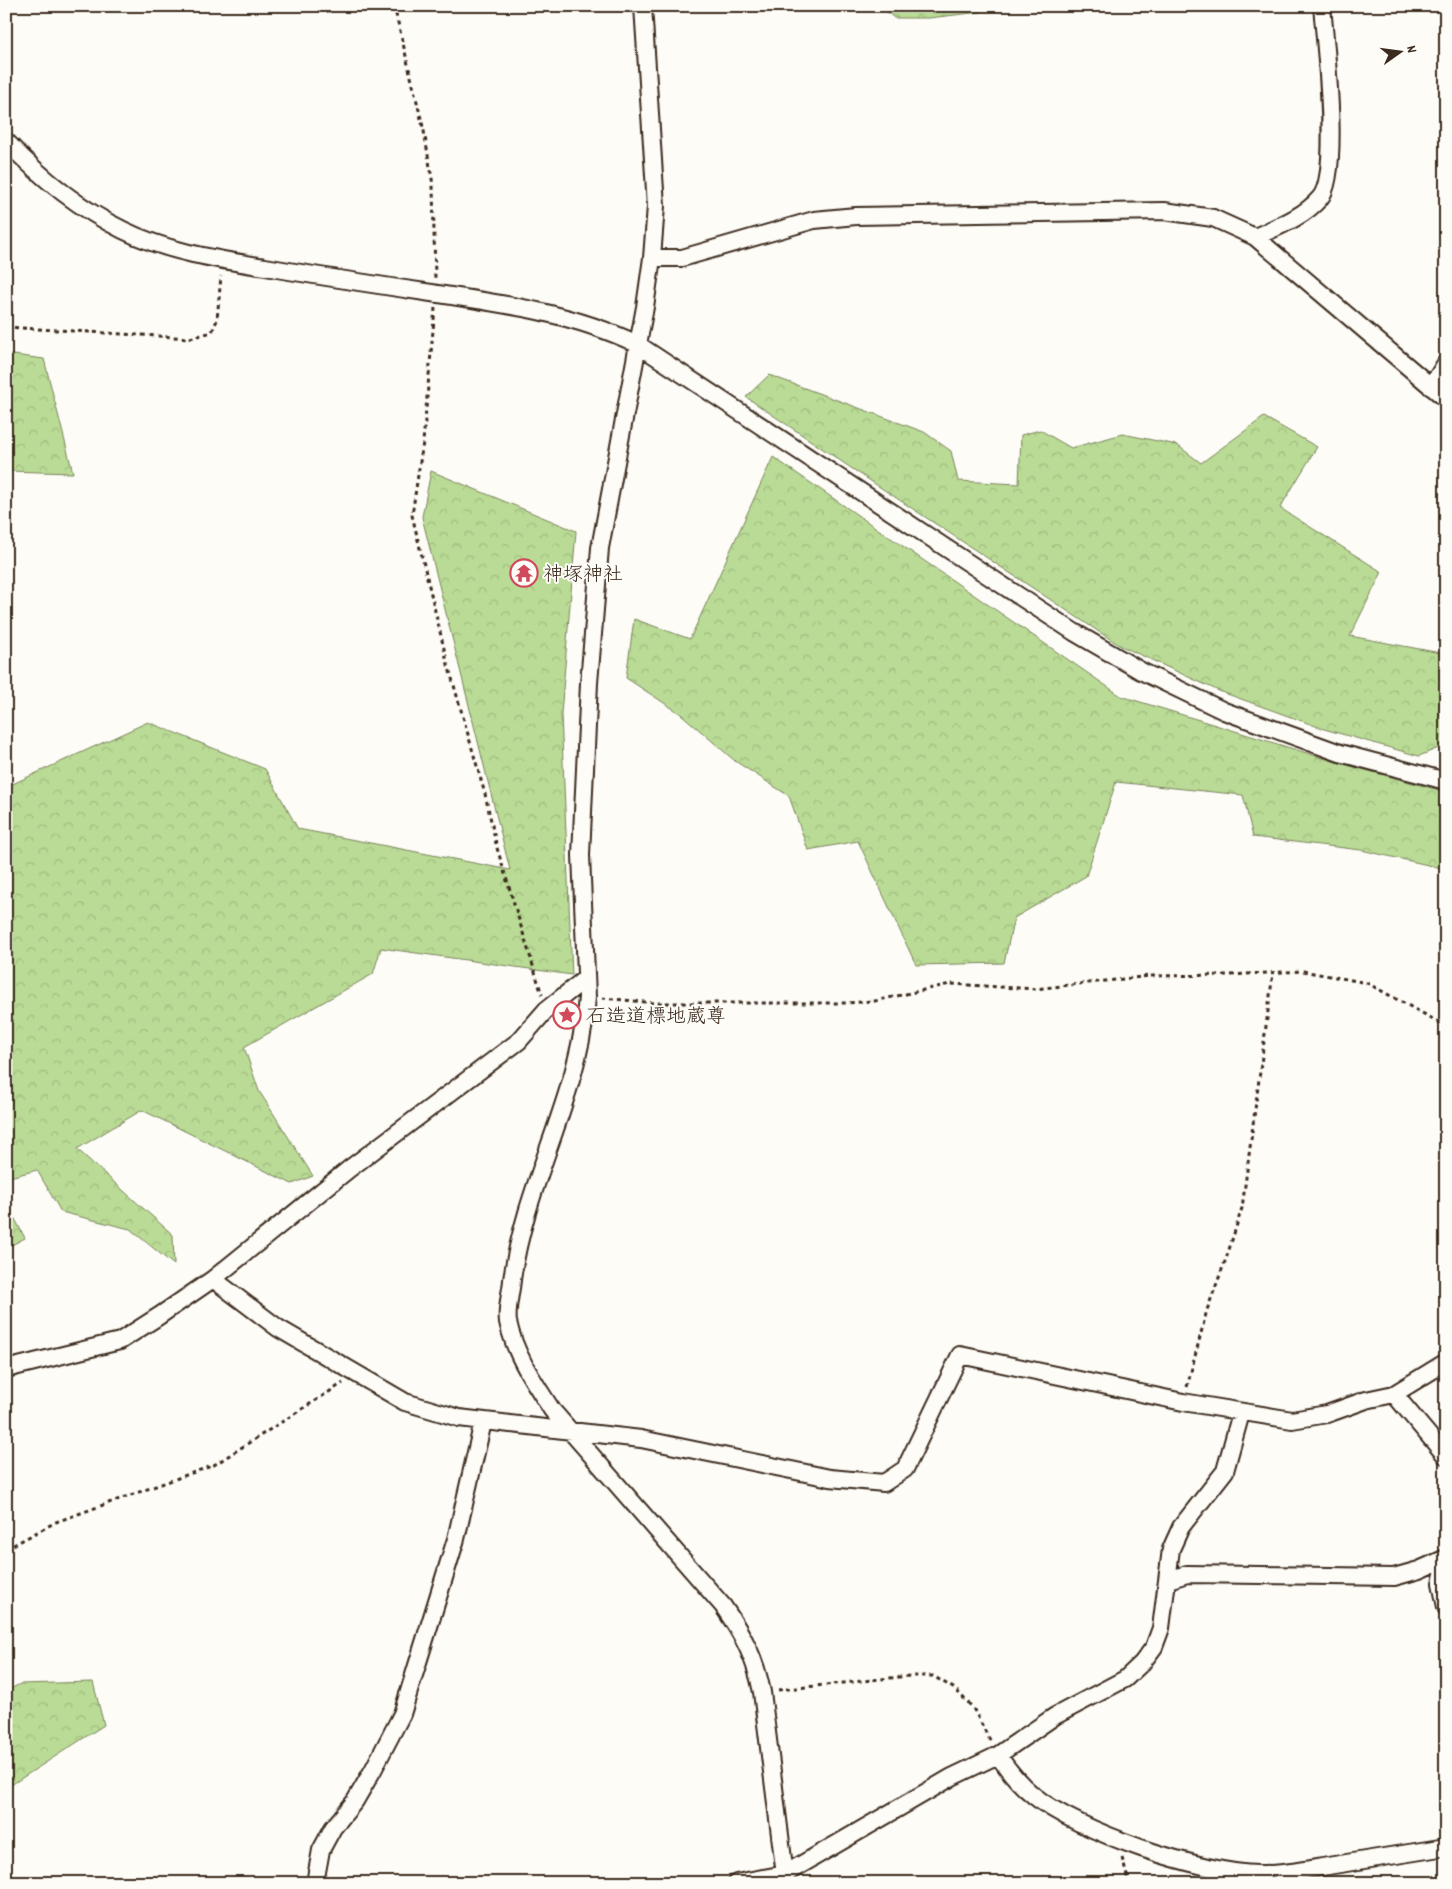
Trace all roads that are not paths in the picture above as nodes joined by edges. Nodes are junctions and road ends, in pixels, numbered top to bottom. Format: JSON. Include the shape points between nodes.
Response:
{"nodes":[{"id":1,"x":643,"y":6,"type":"edge"},
{"id":2,"x":1322,"y":6,"type":"edge"},
{"id":3,"x":6,"y":141,"type":"edge"},
{"id":4,"x":1255,"y":237,"type":"junction"},
{"id":5,"x":652,"y":258,"type":"junction"},
{"id":6,"x":637,"y":344,"type":"junction"},
{"id":7,"x":1446,"y":363,"type":"edge"},
{"id":8,"x":1432,"y":387,"type":"junction"},
{"id":9,"x":1446,"y":399,"type":"edge"},
{"id":10,"x":1446,"y":781,"type":"edge"},
{"id":11,"x":586,"y":978,"type":"junction"},
{"id":12,"x":213,"y":1279,"type":"junction"},
{"id":13,"x":1446,"y":1362,"type":"edge"},
{"id":14,"x":6,"y":1369,"type":"edge"},
{"id":15,"x":1394,"y":1394,"type":"junction"},
{"id":16,"x":1240,"y":1412,"type":"junction"},
{"id":17,"x":483,"y":1422,"type":"junction"},
{"id":18,"x":570,"y":1430,"type":"junction"},
{"id":19,"x":1446,"y":1456,"type":"edge"},
{"id":20,"x":1446,"y":1560,"type":"edge"},
{"id":21,"x":1168,"y":1580,"type":"junction"},
{"id":22,"x":1446,"y":1607,"type":"edge"},
{"id":23,"x":998,"y":1755,"type":"junction"},
{"id":24,"x":1446,"y":1847,"type":"edge"},
{"id":25,"x":785,"y":1878,"type":"edge"},
{"id":26,"x":315,"y":1883,"type":"edge"},
{"id":27,"x":736,"y":1883,"type":"edge"}],
"edges":[{"from":1,"to":5,"type":"street","via":[[656,206]]},
{"from":2,"to":4,"type":"street","via":[[1331,158],[1328,184],[1320,198],[1301,214]]},
{"from":3,"to":6,"type":"street","via":[[56,189],[123,230],[178,250],[571,318]]},
{"from":4,"to":5,"type":"street","via":[[1213,218],[1164,211],[856,216],[814,220],[682,258]]},
{"from":4,"to":8,"type":"street"},
{"from":5,"to":6,"type":"street"},
{"from":6,"to":10,"type":"street","via":[[992,580],[1142,671],[1224,711],[1340,753]]},
{"from":6,"to":11,"type":"street","via":[[600,548],[581,855]]},
{"from":7,"to":8,"type":"street"},
{"from":8,"to":9,"type":"street"},
{"from":11,"to":12,"type":"street","via":[[546,1010],[519,1041],[349,1169]]},
{"from":11,"to":18,"type":"street","via":[[578,1052],[524,1218],[507,1319],[514,1344],[530,1376],[552,1410]]},
{"from":12,"to":14,"type":"street","via":[[120,1342]]},
{"from":12,"to":17,"type":"street","via":[[278,1328],[405,1402]]},
{"from":13,"to":15,"type":"street"},
{"from":15,"to":16,"type":"street","via":[[1327,1414],[1292,1420]]},
{"from":15,"to":19,"type":"street"},
{"from":16,"to":18,"type":"street","via":[[960,1356],[905,1469],[884,1483],[830,1478],[641,1439]]},
{"from":16,"to":21,"type":"street","via":[[1225,1471],[1182,1527],[1171,1549]]},
{"from":17,"to":18,"type":"street"},
{"from":17,"to":26,"type":"street","via":[[456,1539],[402,1714],[355,1801],[333,1828],[321,1850]]},
{"from":18,"to":25,"type":"street","via":[[723,1606],[744,1636],[757,1668],[762,1692]]},
{"from":20,"to":21,"type":"street","via":[[1394,1577],[1187,1574]]},
{"from":20,"to":22,"type":"street","via":[[1441,1583]]},
{"from":21,"to":23,"type":"street","via":[[1162,1628],[1142,1663],[1125,1680],[1055,1716]]},
{"from":23,"to":24,"type":"street","via":[[1032,1795],[1055,1810],[1116,1838],[1226,1871],[1290,1872]]},
{"from":23,"to":25,"type":"street","via":[[952,1777]]},
{"from":25,"to":27,"type":"street"}]}
